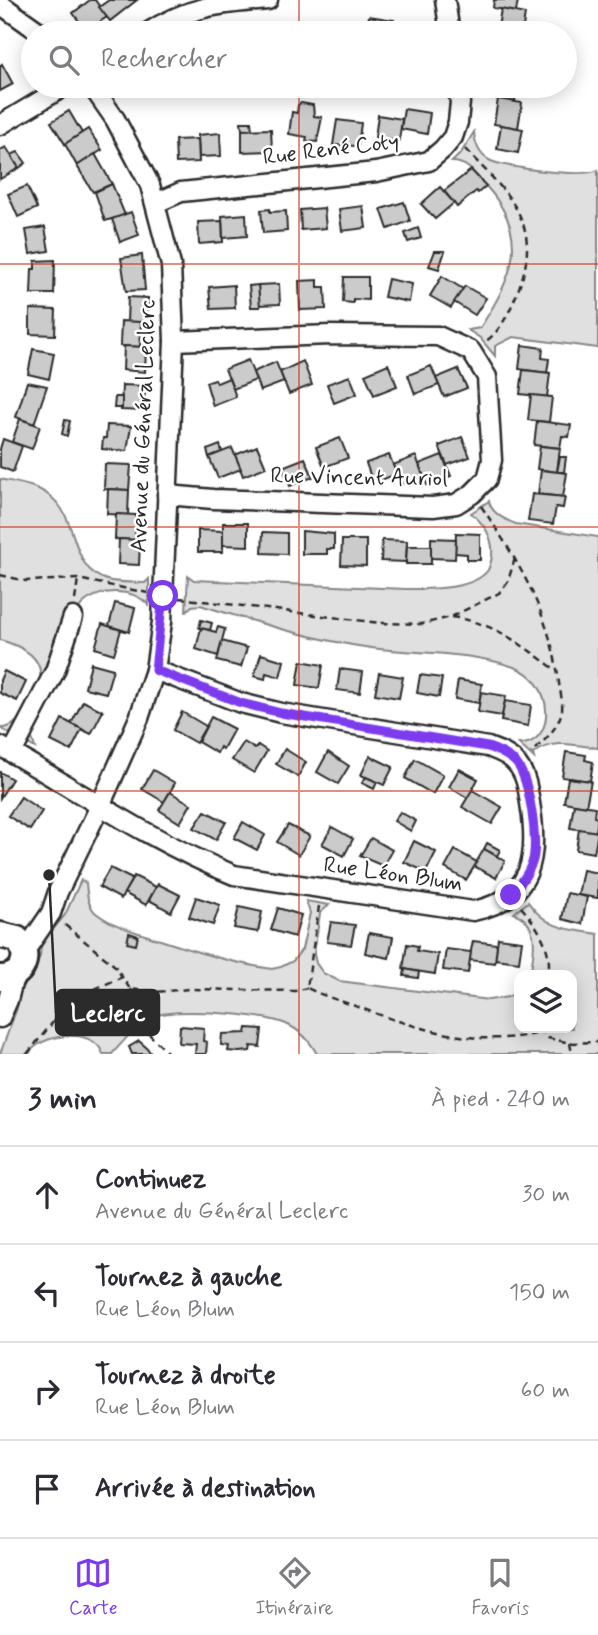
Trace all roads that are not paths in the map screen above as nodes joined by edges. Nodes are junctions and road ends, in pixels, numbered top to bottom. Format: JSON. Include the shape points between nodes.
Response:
{"nodes":[{"id":1,"x":268,"y":0,"type":"edge"},
{"id":2,"x":445,"y":0,"type":"edge"},
{"id":3,"x":0,"y":4,"type":"edge"},
{"id":4,"x":24,"y":21,"type":"edge"},
{"id":5,"x":168,"y":21,"type":"edge"},
{"id":6,"x":448,"y":21,"type":"edge"},
{"id":7,"x":45,"y":98,"type":"edge"},
{"id":8,"x":101,"y":98,"type":"edge"},
{"id":9,"x":459,"y":98,"type":"edge"},
{"id":10,"x":0,"y":125,"type":"edge"},
{"id":11,"x":156,"y":203,"type":"junction"},
{"id":12,"x":174,"y":341,"type":"junction"},
{"id":13,"x":167,"y":495,"type":"junction"},
{"id":14,"x":73,"y":617,"type":"road end"},
{"id":15,"x":155,"y":670,"type":"junction"},
{"id":16,"x":6,"y":749,"type":"edge"},
{"id":17,"x":100,"y":806,"type":"junction"},
{"id":18,"x":14,"y":941,"type":"edge"},
{"id":19,"x":7,"y":977,"type":"edge"},
{"id":20,"x":0,"y":1014,"type":"edge"}],
"edges":[{"from":1,"to":5,"type":"street","via":[[214,4]]},
{"from":2,"to":6,"type":"street"},
{"from":3,"to":4,"type":"street"},
{"from":7,"to":10,"type":"street"},
{"from":8,"to":11,"type":"street","name":"Avenue du Général Leclerc","via":[[137,156]]},
{"from":9,"to":11,"type":"street","name":"Rue René Coty","via":[[453,137],[429,161],[376,172],[181,192]]},
{"from":11,"to":12,"type":"street","name":"Avenue du Général Leclerc","via":[[171,265]]},
{"from":12,"to":13,"type":"street","name":"Avenue du Général Leclerc"},
{"from":12,"to":13,"type":"street","name":"Rue Vincent Auriol","via":[[438,336],[471,351],[486,377],[492,460],[486,479],[472,494],[456,504],[433,507]]},
{"from":13,"to":15,"type":"street","name":"Avenue du Général Leclerc"},
{"from":14,"to":16,"type":"street","via":[[55,671]]},
{"from":15,"to":17,"type":"street","name":"Avenue du Général Leclerc"},
{"from":15,"to":17,"type":"street","name":"Rue Léon Blum","via":[[281,713],[488,747],[509,756],[526,779],[533,860],[511,895],[493,907],[472,911],[234,875]]},
{"from":16,"to":17,"type":"street","name":"Rue Léon Blum"},
{"from":17,"to":18,"type":"street","name":"Avenue du Général Leclerc","via":[[51,913]]},
{"from":18,"to":19,"type":"street","via":[[24,965]]},
{"from":19,"to":20,"type":"street","via":[[8,1000]]}]}
